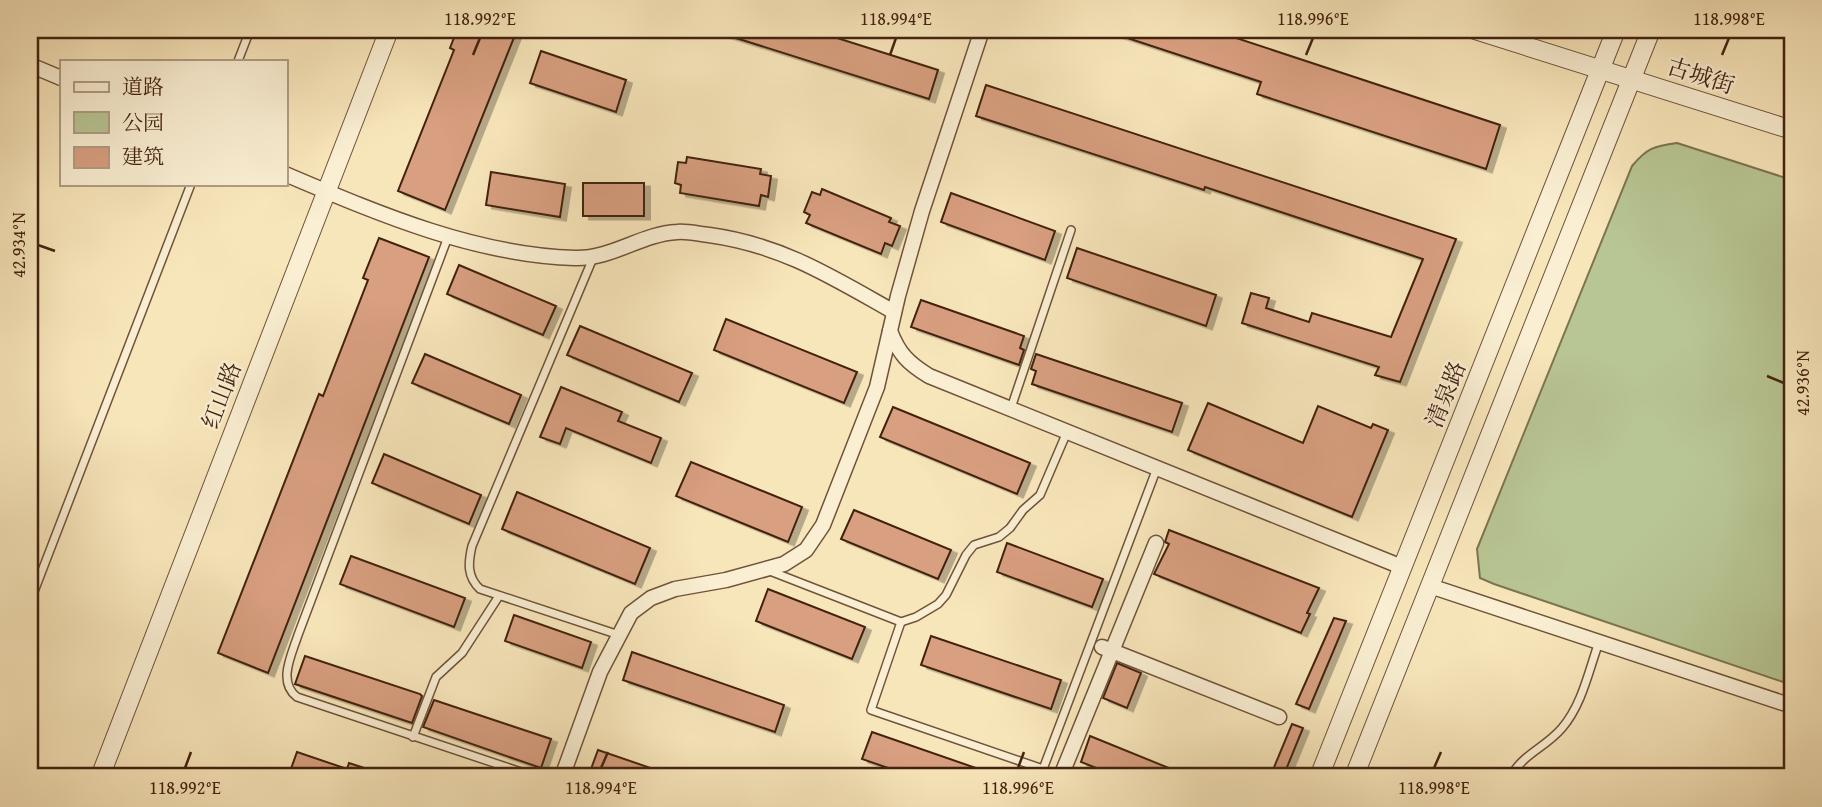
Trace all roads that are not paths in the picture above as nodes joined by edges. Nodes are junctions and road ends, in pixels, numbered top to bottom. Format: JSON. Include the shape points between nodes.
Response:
{"nodes":[{"id":1,"x":250,"y":30,"type":"edge"},
{"id":2,"x":389,"y":30,"type":"edge"},
{"id":3,"x":982,"y":30,"type":"edge"},
{"id":4,"x":1475,"y":30,"type":"edge"},
{"id":5,"x":1616,"y":30,"type":"edge"},
{"id":6,"x":1651,"y":30,"type":"edge"},
{"id":7,"x":238,"y":60,"type":"edge"},
{"id":8,"x":30,"y":65,"type":"edge"},
{"id":9,"x":1600,"y":69,"type":"junction"},
{"id":10,"x":60,"y":78,"type":"edge"},
{"id":11,"x":1631,"y":79,"type":"junction"},
{"id":12,"x":1792,"y":130,"type":"edge"},
{"id":13,"x":287,"y":175,"type":"edge"},
{"id":14,"x":190,"y":186,"type":"edge"},
{"id":15,"x":327,"y":191,"type":"junction"},
{"id":16,"x":1071,"y":230,"type":"dead end"},
{"id":17,"x":448,"y":236,"type":"junction"},
{"id":18,"x":593,"y":257,"type":"junction"},
{"id":19,"x":894,"y":312,"type":"junction"},
{"id":20,"x":890,"y":330,"type":"junction"},
{"id":21,"x":1011,"y":409,"type":"junction"},
{"id":22,"x":1067,"y":432,"type":"junction"},
{"id":23,"x":1157,"y":468,"type":"junction"},
{"id":24,"x":1156,"y":543,"type":"dead end"},
{"id":25,"x":1402,"y":567,"type":"junction"},
{"id":26,"x":766,"y":569,"type":"junction"},
{"id":27,"x":1430,"y":586,"type":"junction"},
{"id":28,"x":499,"y":596,"type":"junction"},
{"id":29,"x":30,"y":602,"type":"edge"},
{"id":30,"x":901,"y":622,"type":"junction"},
{"id":31,"x":619,"y":635,"type":"junction"},
{"id":32,"x":1600,"y":642,"type":"junction"},
{"id":33,"x":1107,"y":649,"type":"junction"},
{"id":34,"x":1792,"y":706,"type":"edge"},
{"id":35,"x":1279,"y":717,"type":"dead end"},
{"id":36,"x":412,"y":737,"type":"junction"},
{"id":37,"x":1042,"y":773,"type":"edge"},
{"id":38,"x":1061,"y":776,"type":"edge"},
{"id":39,"x":100,"y":777,"type":"edge"},
{"id":40,"x":536,"y":777,"type":"edge"},
{"id":41,"x":562,"y":777,"type":"edge"},
{"id":42,"x":1319,"y":777,"type":"edge"},
{"id":43,"x":1354,"y":777,"type":"edge"},
{"id":44,"x":1510,"y":777,"type":"edge"}],
"edges":[{"from":1,"to":7,"type":"lane"},
{"from":2,"to":15,"type":"street","name":"红山路"},
{"from":3,"to":19,"type":"street"},
{"from":4,"to":9,"type":"street","name":"古城街"},
{"from":5,"to":9,"type":"street","name":"清泉路"},
{"from":6,"to":11,"type":"street"},
{"from":8,"to":10,"type":"street"},
{"from":9,"to":11,"type":"street","name":"古城街"},
{"from":9,"to":25,"type":"street","name":"清泉路"},
{"from":11,"to":12,"type":"street","name":"古城街"},
{"from":11,"to":27,"type":"street"},
{"from":13,"to":15,"type":"street"},
{"from":14,"to":29,"type":"lane"},
{"from":15,"to":17,"type":"street"},
{"from":15,"to":39,"type":"street","name":"红山路"},
{"from":16,"to":21,"type":"lane"},
{"from":17,"to":18,"type":"street","via":[[497,249]]},
{"from":17,"to":36,"type":"lane","via":[[287,668],[290,692],[296,697]]},
{"from":18,"to":19,"type":"street","via":[[650,236],[679,232],[732,239],[811,265]]},
{"from":18,"to":28,"type":"lane","via":[[472,546],[468,561],[475,586]]},
{"from":19,"to":20,"type":"street"},
{"from":20,"to":21,"type":"street","via":[[897,349],[913,366]]},
{"from":20,"to":26,"type":"street","via":[[877,387],[823,525],[806,550]]},
{"from":21,"to":22,"type":"street"},
{"from":22,"to":23,"type":"street"},
{"from":22,"to":30,"type":"lane","via":[[1040,495],[1004,532],[974,545],[938,604]]},
{"from":23,"to":25,"type":"street"},
{"from":23,"to":37,"type":"lane"},
{"from":24,"to":33,"type":"street"},
{"from":25,"to":42,"type":"street","name":"清泉路"},
{"from":26,"to":30,"type":"lane"},
{"from":26,"to":31,"type":"street","via":[[651,598],[631,613]]},
{"from":27,"to":32,"type":"street"},
{"from":27,"to":43,"type":"street"},
{"from":28,"to":31,"type":"lane"},
{"from":28,"to":36,"type":"lane","via":[[462,653],[436,677]]},
{"from":30,"to":37,"type":"lane","via":[[871,710]]},
{"from":31,"to":41,"type":"street","via":[[600,672]]},
{"from":32,"to":34,"type":"street"},
{"from":32,"to":44,"type":"lane","via":[[1573,714],[1561,730],[1519,763]]},
{"from":33,"to":35,"type":"street"},
{"from":33,"to":38,"type":"street"},
{"from":36,"to":40,"type":"lane"}]}
